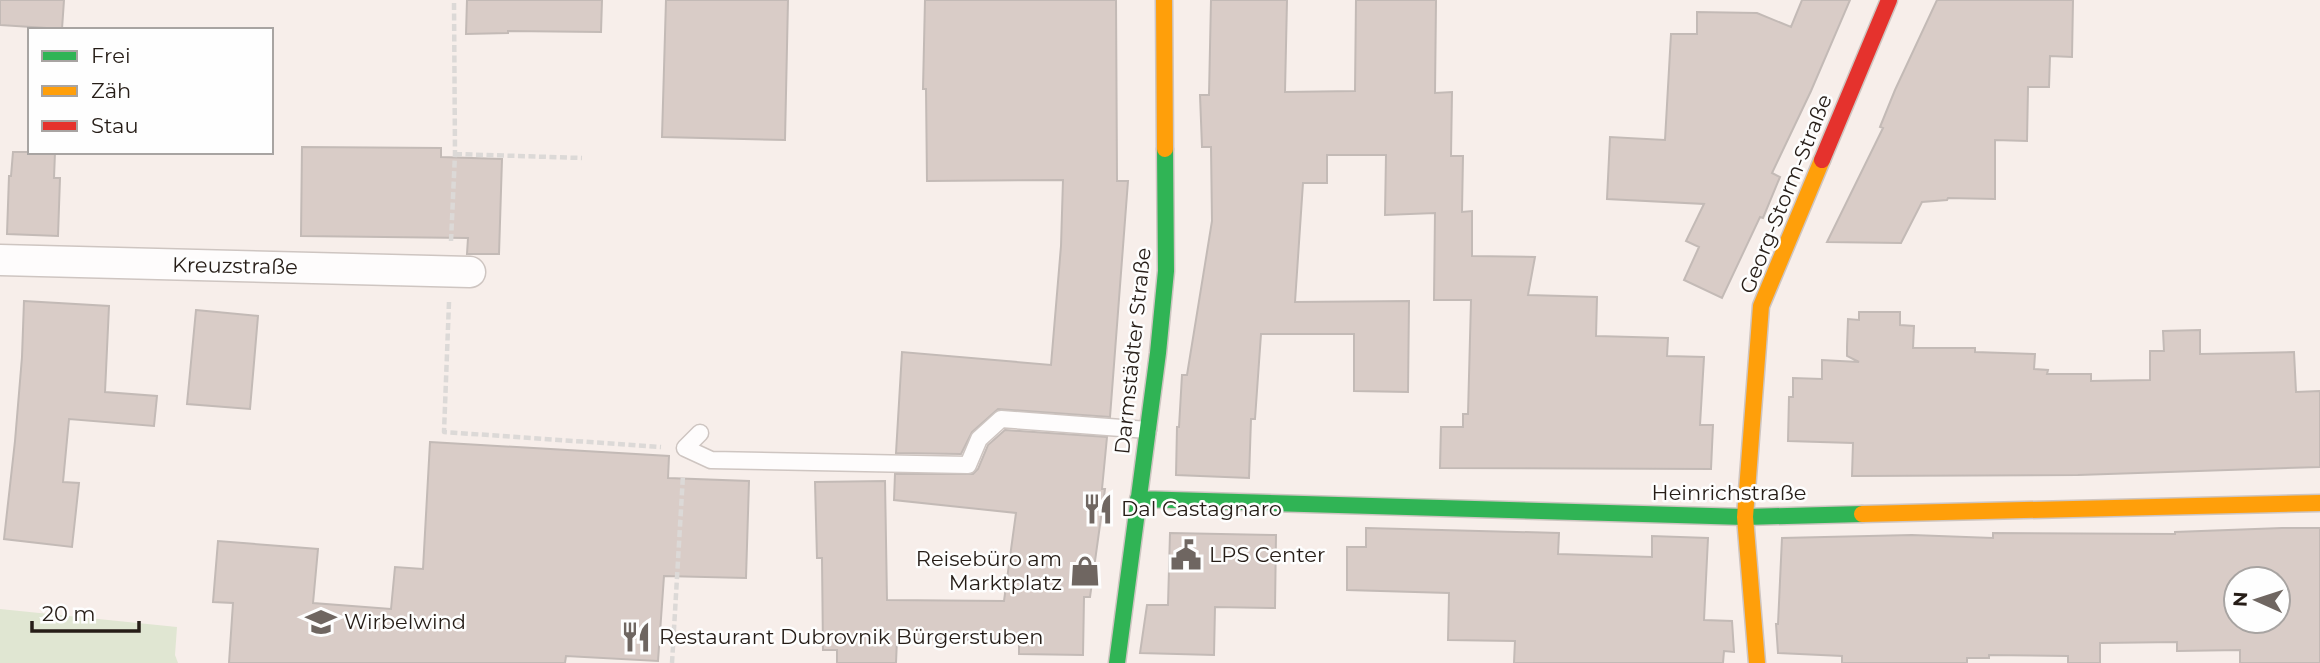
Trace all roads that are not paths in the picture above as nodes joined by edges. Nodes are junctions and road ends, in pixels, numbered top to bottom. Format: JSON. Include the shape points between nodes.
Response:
{"nodes":[{"id":1,"x":1164,"y":0,"type":"edge"},
{"id":2,"x":1889,"y":0,"type":"edge"},
{"id":3,"x":0,"y":260,"type":"edge"},
{"id":4,"x":460,"y":272,"type":"road end"},
{"id":5,"x":1148,"y":430,"type":"junction"},
{"id":6,"x":700,"y":433,"type":"dead end"},
{"id":7,"x":1138,"y":499,"type":"junction"},
{"id":8,"x":2320,"y":503,"type":"edge"},
{"id":9,"x":1745,"y":517,"type":"junction"},
{"id":10,"x":1117,"y":663,"type":"edge"},
{"id":11,"x":1757,"y":663,"type":"edge"}],
"edges":[{"from":1,"to":5,"type":"street","name":"Darmstädter Straße","via":[[1166,271]]},
{"from":2,"to":9,"type":"street","name":"Georg-Storm-Straße","via":[[1761,306]]},
{"from":3,"to":4,"type":"street","name":"Kreuzstraße"},
{"from":5,"to":6,"type":"lane","via":[[1001,419],[979,439],[968,466],[711,460],[685,448]]},
{"from":5,"to":7,"type":"street","name":"Darmstädter Straße"},
{"from":7,"to":9,"type":"street","name":"Heinrichstraße"},
{"from":7,"to":10,"type":"street","name":"Darmstädter Straße"},
{"from":8,"to":9,"type":"street","name":"Heinrichstraße"},
{"from":9,"to":11,"type":"street","name":"Georg-Storm-Straße"}]}
